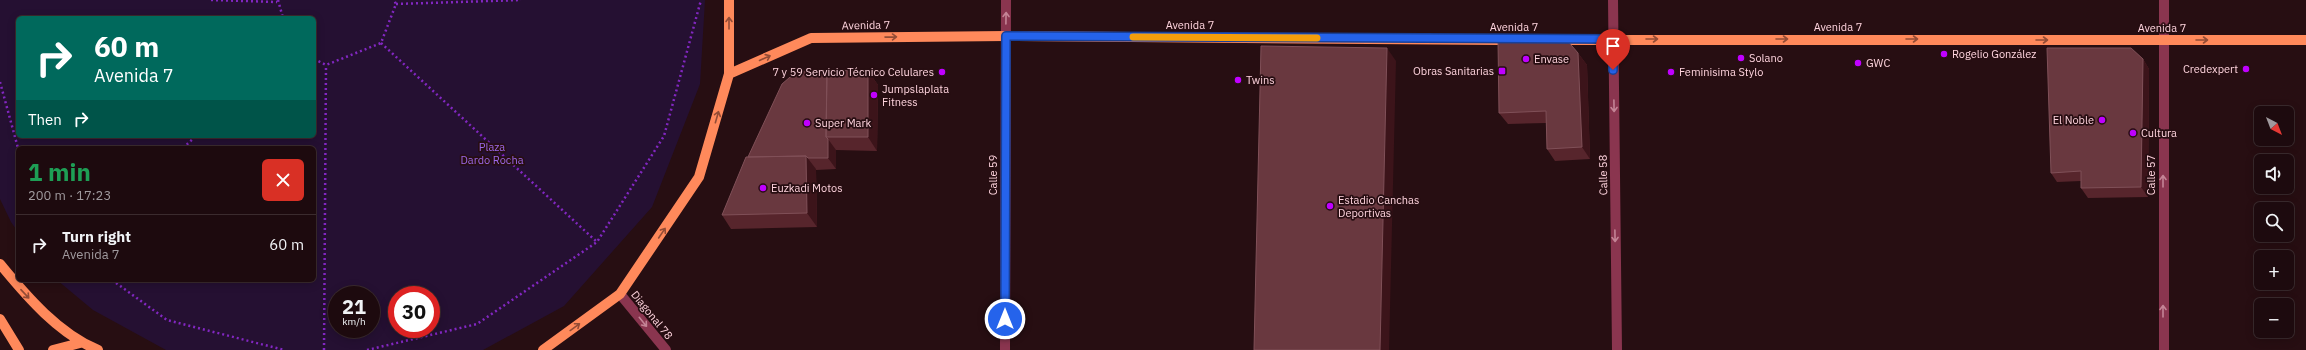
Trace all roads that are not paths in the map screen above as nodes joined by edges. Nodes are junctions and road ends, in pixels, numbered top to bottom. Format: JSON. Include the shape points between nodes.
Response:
{"nodes":[{"id":1,"x":729,"y":0,"type":"edge"},
{"id":2,"x":1006,"y":0,"type":"edge"},
{"id":3,"x":1613,"y":0,"type":"edge"},
{"id":4,"x":2164,"y":0,"type":"edge"},
{"id":5,"x":1006,"y":36,"type":"junction"},
{"id":6,"x":1613,"y":39,"type":"junction"},
{"id":7,"x":2163,"y":40,"type":"junction"},
{"id":8,"x":2306,"y":40,"type":"edge"},
{"id":9,"x":729,"y":74,"type":"junction"},
{"id":10,"x":0,"y":264,"type":"edge"},
{"id":11,"x":620,"y":294,"type":"junction"},
{"id":12,"x":0,"y":319,"type":"edge"},
{"id":13,"x":80,"y":343,"type":"junction"},
{"id":14,"x":19,"y":350,"type":"edge"},
{"id":15,"x":53,"y":350,"type":"edge"},
{"id":16,"x":98,"y":350,"type":"edge"},
{"id":17,"x":543,"y":350,"type":"edge"},
{"id":18,"x":666,"y":350,"type":"edge"},
{"id":19,"x":1005,"y":350,"type":"edge"},
{"id":20,"x":1617,"y":350,"type":"edge"},
{"id":21,"x":2164,"y":350,"type":"edge"}],
"edges":[{"from":9,"to":1,"type":"main road","one_way":true},
{"from":5,"to":2,"type":"street","name":"Calle 59","one_way":true},
{"from":3,"to":6,"type":"street","name":"Calle 58"},
{"from":4,"to":7,"type":"street","name":"Calle 57"},
{"from":5,"to":6,"type":"main road","name":"Avenida 7"},
{"from":9,"to":5,"type":"main road","name":"Avenida 7","one_way":true,"via":[[812,38]]},
{"from":5,"to":19,"type":"street","name":"Calle 59"},
{"from":6,"to":7,"type":"main road","name":"Avenida 7","one_way":true},
{"from":6,"to":20,"type":"street","name":"Calle 58","one_way":true},
{"from":7,"to":8,"type":"main road","name":"Avenida 7","one_way":true},
{"from":21,"to":7,"type":"street","name":"Calle 57","one_way":true},
{"from":11,"to":9,"type":"main road","one_way":true,"via":[[699,177]]},
{"from":10,"to":13,"type":"main road","one_way":true,"via":[[26,296]]},
{"from":17,"to":11,"type":"main road","one_way":true},
{"from":11,"to":18,"type":"street","name":"Diagonal 78","one_way":true},
{"from":12,"to":14,"type":"main road"},
{"from":13,"to":15,"type":"main road"},
{"from":13,"to":16,"type":"main road"}]}
